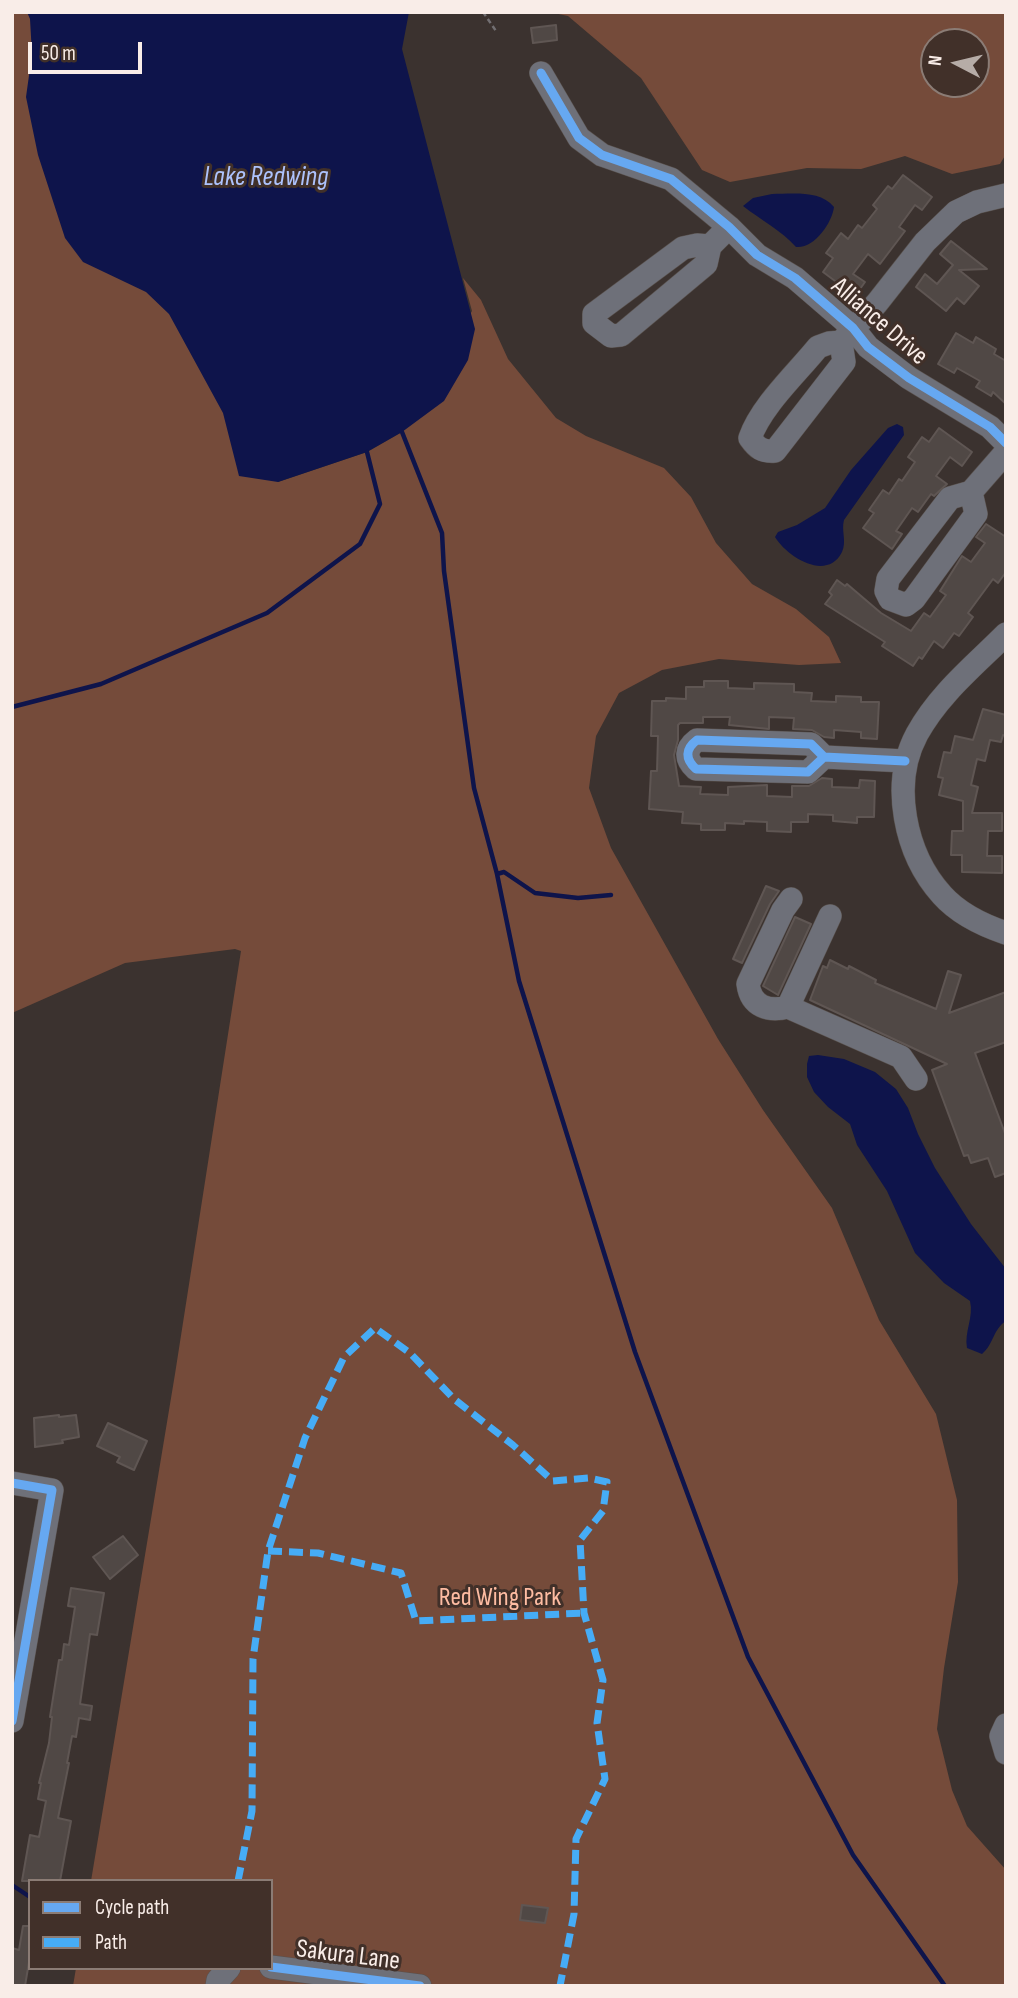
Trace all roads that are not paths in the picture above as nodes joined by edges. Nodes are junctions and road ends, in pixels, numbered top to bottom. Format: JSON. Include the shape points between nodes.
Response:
{"nodes":[{"id":1,"x":541,"y":73,"type":"dead end"},
{"id":2,"x":1006,"y":195,"type":"edge"},
{"id":3,"x":729,"y":227,"type":"junction"},
{"id":4,"x":710,"y":246,"type":"junction"},
{"id":5,"x":847,"y":335,"type":"junction"},
{"id":6,"x":1006,"y":443,"type":"edge"},
{"id":7,"x":1006,"y":452,"type":"edge"},
{"id":8,"x":971,"y":492,"type":"junction"},
{"id":9,"x":1006,"y":634,"type":"edge"},
{"id":10,"x":824,"y":757,"type":"junction"},
{"id":11,"x":905,"y":761,"type":"junction"},
{"id":12,"x":791,"y":899,"type":"dead end"},
{"id":13,"x":830,"y":916,"type":"dead end"},
{"id":14,"x":1006,"y":933,"type":"edge"},
{"id":15,"x":788,"y":1006,"type":"junction"},
{"id":16,"x":916,"y":1079,"type":"dead end"},
{"id":17,"x":12,"y":1483,"type":"edge"},
{"id":18,"x":13,"y":1711,"type":"edge"},
{"id":19,"x":1006,"y":1725,"type":"edge"},
{"id":20,"x":1006,"y":1753,"type":"edge"},
{"id":21,"x":273,"y":1967,"type":"edge"},
{"id":22,"x":227,"y":1970,"type":"edge"},
{"id":23,"x":217,"y":1986,"type":"edge"},
{"id":24,"x":420,"y":1986,"type":"edge"}],
"edges":[{"from":1,"to":3,"type":"street","name":"Alliance Drive","via":[[587,146],[671,179]]},
{"from":2,"to":5,"type":"street","via":[[956,212]]},
{"from":3,"to":4,"type":"street"},
{"from":3,"to":5,"type":"street","name":"Alliance Drive","via":[[757,255],[795,278]]},
{"from":4,"to":4,"type":"street","via":[[683,248],[594,314],[594,323],[611,336],[621,335],[706,264]]},
{"from":5,"to":5,"type":"street","via":[[818,347],[766,410],[750,438],[756,447],[775,451],[844,362]]},
{"from":5,"to":6,"type":"street","name":"Alliance Drive","via":[[990,427]]},
{"from":7,"to":8,"type":"street"},
{"from":8,"to":8,"type":"street","via":[[950,498],[888,579],[890,600],[906,605],[914,599],[976,513]]},
{"from":9,"to":11,"type":"street","via":[[938,699]]},
{"from":10,"to":10,"type":"street","via":[[811,744],[697,740],[687,755],[696,769],[808,772]]},
{"from":10,"to":11,"type":"street"},
{"from":11,"to":14,"type":"street","via":[[906,823],[929,878],[959,910]]},
{"from":12,"to":15,"type":"street","via":[[748,984],[754,1001],[763,1008]]},
{"from":13,"to":15,"type":"street"},
{"from":15,"to":16,"type":"street","via":[[901,1057]]},
{"from":17,"to":18,"type":"street","via":[[51,1490]]},
{"from":19,"to":20,"type":"street","via":[[1000,1736]]},
{"from":21,"to":24,"type":"street","name":"Sakura Lane"},
{"from":22,"to":23,"type":"street"}]}
